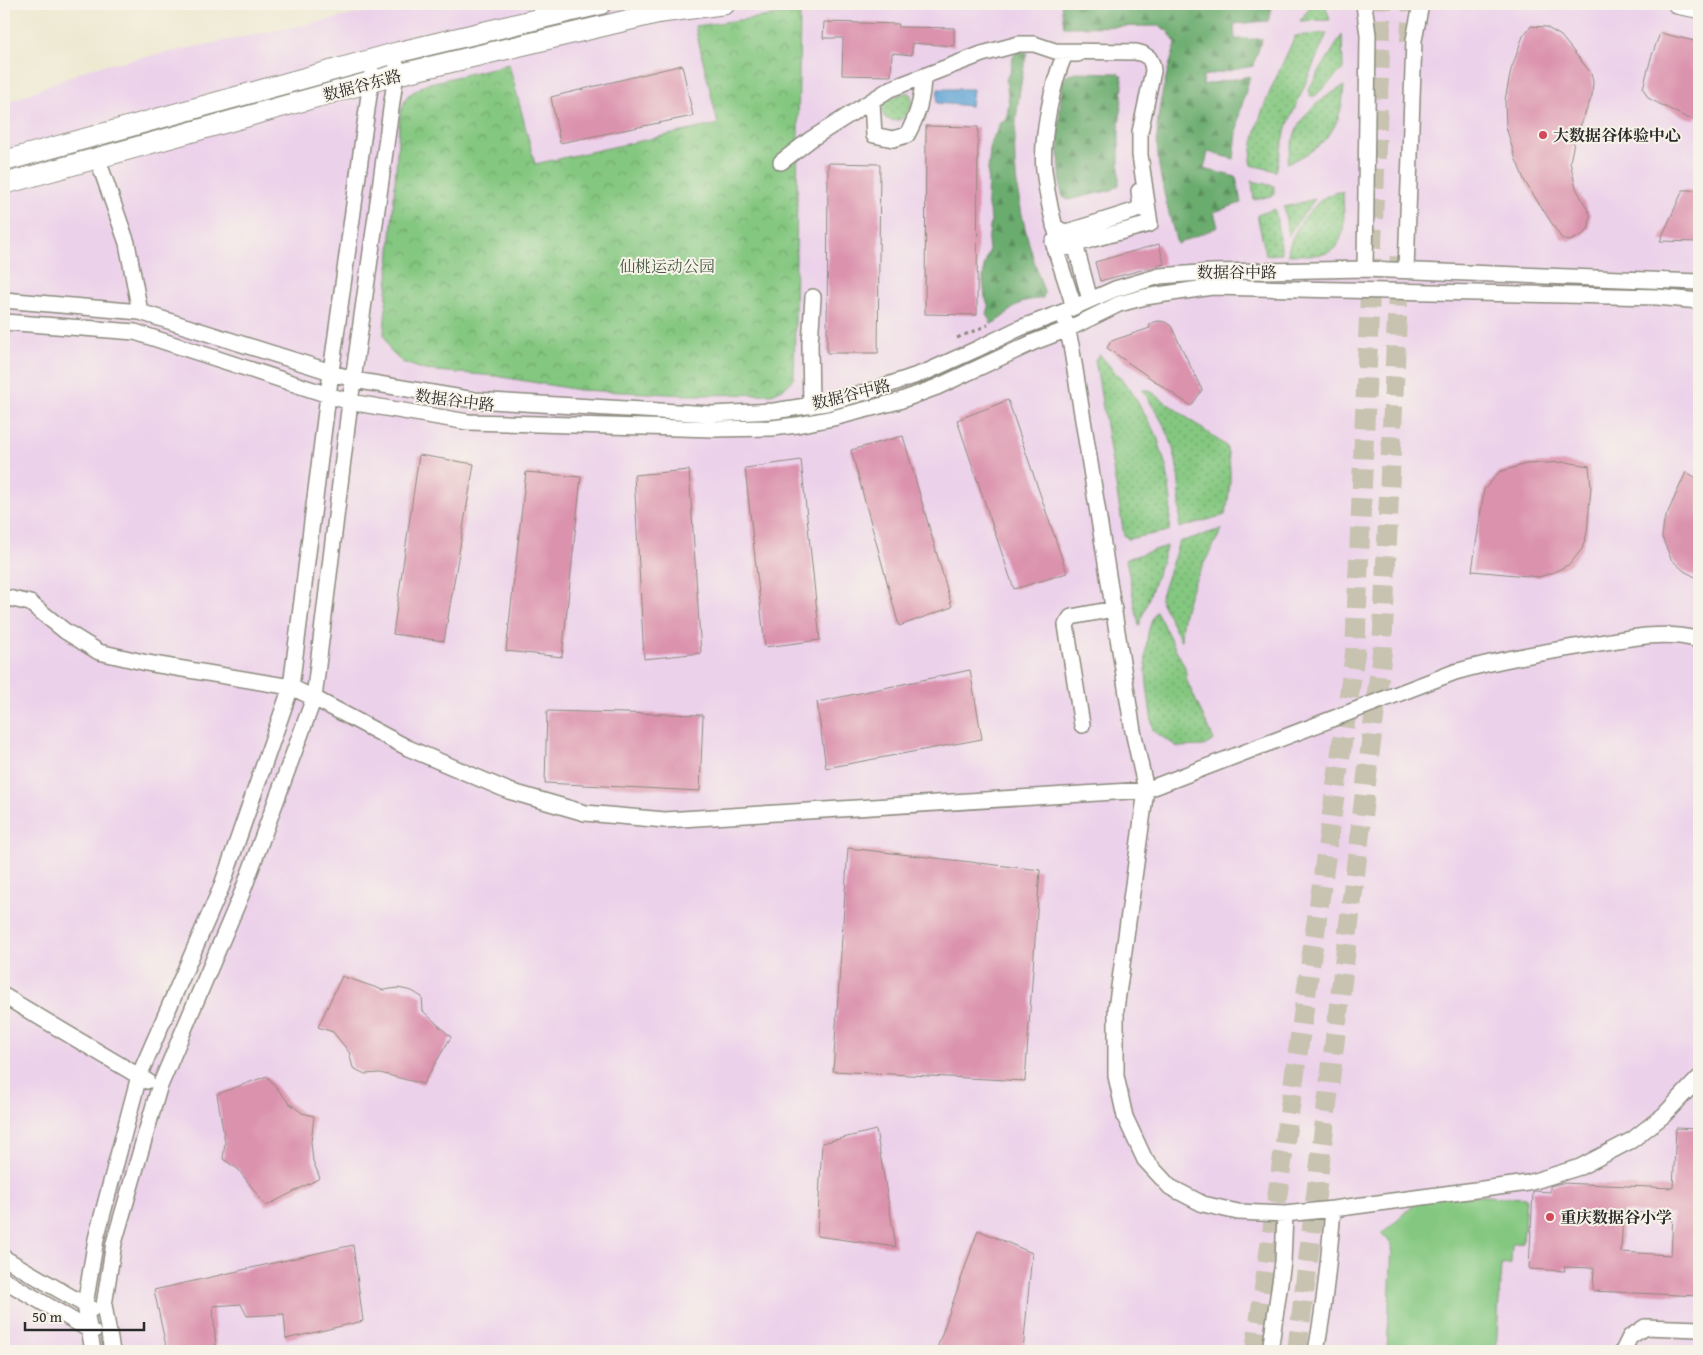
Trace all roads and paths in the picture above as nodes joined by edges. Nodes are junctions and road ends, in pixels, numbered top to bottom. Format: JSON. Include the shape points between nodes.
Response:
{"nodes":[{"id":1,"x":601,"y":4,"type":"edge"},
{"id":2,"x":725,"y":4,"type":"edge"},
{"id":3,"x":1364,"y":4,"type":"edge"},
{"id":4,"x":1421,"y":4,"type":"edge"},
{"id":5,"x":1678,"y":4,"type":"edge"},
{"id":6,"x":1699,"y":8,"type":"edge"},
{"id":7,"x":1055,"y":51,"type":"junction"},
{"id":8,"x":399,"y":52,"type":"junction"},
{"id":9,"x":374,"y":59,"type":"junction"},
{"id":10,"x":396,"y":75,"type":"junction"},
{"id":11,"x":923,"y":77,"type":"junction"},
{"id":12,"x":371,"y":83,"type":"junction"},
{"id":13,"x":872,"y":102,"type":"junction"},
{"id":14,"x":97,"y":157,"type":"junction"},
{"id":15,"x":4,"y":161,"type":"edge"},
{"id":16,"x":780,"y":162,"type":"dead end"},
{"id":17,"x":4,"y":184,"type":"edge"},
{"id":18,"x":1054,"y":226,"type":"junction"},
{"id":19,"x":1062,"y":246,"type":"junction"},
{"id":20,"x":1365,"y":269,"type":"junction"},
{"id":21,"x":1406,"y":270,"type":"junction"},
{"id":22,"x":1699,"y":282,"type":"edge"},
{"id":23,"x":813,"y":297,"type":"dead end"},
{"id":24,"x":4,"y":300,"type":"edge"},
{"id":25,"x":1090,"y":300,"type":"junction"},
{"id":26,"x":1699,"y":301,"type":"edge"},
{"id":27,"x":1068,"y":310,"type":"junction"},
{"id":28,"x":140,"y":312,"type":"junction"},
{"id":29,"x":4,"y":322,"type":"edge"},
{"id":30,"x":990,"y":324,"type":"dead end"},
{"id":31,"x":1068,"y":329,"type":"junction"},
{"id":32,"x":957,"y":338,"type":"dead end"},
{"id":33,"x":331,"y":372,"type":"junction"},
{"id":34,"x":354,"y":380,"type":"junction"},
{"id":35,"x":329,"y":394,"type":"junction"},
{"id":36,"x":350,"y":402,"type":"junction"},
{"id":37,"x":811,"y":406,"type":"junction"},
{"id":38,"x":4,"y":597,"type":"edge"},
{"id":39,"x":1114,"y":608,"type":"junction"},
{"id":40,"x":1699,"y":640,"type":"edge"},
{"id":41,"x":291,"y":687,"type":"junction"},
{"id":42,"x":314,"y":698,"type":"junction"},
{"id":43,"x":1082,"y":726,"type":"dead end"},
{"id":44,"x":1146,"y":790,"type":"junction"},
{"id":45,"x":4,"y":996,"type":"edge"},
{"id":46,"x":139,"y":1076,"type":"junction"},
{"id":47,"x":1699,"y":1078,"type":"edge"},
{"id":48,"x":159,"y":1088,"type":"junction"},
{"id":49,"x":1333,"y":1209,"type":"junction"},
{"id":50,"x":1285,"y":1214,"type":"junction"},
{"id":51,"x":4,"y":1258,"type":"edge"},
{"id":52,"x":4,"y":1280,"type":"edge"},
{"id":53,"x":85,"y":1304,"type":"junction"},
{"id":54,"x":106,"y":1318,"type":"junction"},
{"id":55,"x":88,"y":1329,"type":"junction"},
{"id":56,"x":1699,"y":1329,"type":"edge"},
{"id":57,"x":111,"y":1346,"type":"edge"},
{"id":58,"x":93,"y":1351,"type":"edge"},
{"id":59,"x":1270,"y":1351,"type":"edge"},
{"id":60,"x":1316,"y":1351,"type":"edge"},
{"id":61,"x":1623,"y":1351,"type":"edge"}],
"edges":[{"from":1,"to":8,"type":"main road","name":"数据谷东路"},
{"from":2,"to":10,"type":"main road","name":"数据谷东路","via":[[658,13]]},
{"from":3,"to":20,"type":"street","via":[[1368,34]]},
{"from":4,"to":21,"type":"street","via":[[1414,40]]},
{"from":5,"to":6,"type":"main road"},
{"from":7,"to":11,"type":"street","via":[[1034,44],[1019,44],[982,54]]},
{"from":7,"to":19,"type":"street","via":[[1043,109],[1040,154],[1042,194]]},
{"from":7,"to":19,"type":"street","via":[[1136,52],[1144,54],[1153,71],[1140,132],[1150,224]]},
{"from":8,"to":9,"type":"main road","name":"数据谷东路"},
{"from":8,"to":10,"type":"street"},
{"from":9,"to":12,"type":"street"},
{"from":9,"to":15,"type":"main road","name":"数据谷东路"},
{"from":10,"to":12,"type":"main road","name":"数据谷东路"},
{"from":10,"to":34,"type":"street"},
{"from":11,"to":13,"type":"street","via":[[890,89]]},
{"from":11,"to":13,"type":"street","via":[[917,116],[907,135],[893,139],[874,135]]},
{"from":12,"to":14,"type":"main road","name":"数据谷东路"},
{"from":12,"to":33,"type":"street"},
{"from":13,"to":16,"type":"street"},
{"from":14,"to":17,"type":"main road","name":"数据谷东路"},
{"from":14,"to":28,"type":"street","via":[[127,244]]},
{"from":18,"to":18,"type":"street","via":[[1067,232],[1141,208],[1136,151],[1148,64],[1140,56],[1065,54],[1053,90],[1044,153]]},
{"from":18,"to":19,"type":"street"},
{"from":19,"to":25,"type":"street","via":[[1088,287]]},
{"from":19,"to":27,"type":"street","via":[[1071,297]]},
{"from":20,"to":21,"type":"street","name":"数据谷中路"},
{"from":20,"to":25,"type":"street","name":"数据谷中路","via":[[1185,273],[1152,278]]},
{"from":21,"to":22,"type":"street","name":"数据谷中路"},
{"from":23,"to":37,"type":"street"},
{"from":24,"to":28,"type":"street","name":"数据谷中路"},
{"from":25,"to":27,"type":"street","name":"数据谷中路"},
{"from":26,"to":31,"type":"street","name":"数据谷中路","via":[[1657,297],[1212,287],[1119,304]]},
{"from":27,"to":31,"type":"street"},
{"from":27,"to":37,"type":"street","name":"数据谷中路","via":[[1020,328],[926,372]]},
{"from":28,"to":33,"type":"street","name":"数据谷中路"},
{"from":29,"to":35,"type":"street","name":"数据谷中路","via":[[135,332]]},
{"from":30,"to":32,"type":"path"},
{"from":31,"to":36,"type":"street","name":"数据谷中路","via":[[899,401],[833,418],[772,428],[468,422]]},
{"from":31,"to":39,"type":"street"},
{"from":33,"to":34,"type":"street","name":"数据谷中路"},
{"from":33,"to":35,"type":"street"},
{"from":34,"to":36,"type":"street"},
{"from":34,"to":37,"type":"street","name":"数据谷中路","via":[[474,400],[702,413],[774,411]]},
{"from":35,"to":36,"type":"street","name":"数据谷中路"},
{"from":35,"to":41,"type":"street"},
{"from":36,"to":42,"type":"street"},
{"from":38,"to":41,"type":"street","via":[[30,603],[65,631],[99,652]]},
{"from":39,"to":43,"type":"street","via":[[1071,617],[1066,625]]},
{"from":39,"to":44,"type":"street","via":[[1133,731]]},
{"from":40,"to":44,"type":"street","via":[[1686,636],[1650,635],[1496,660],[1455,672]]},
{"from":41,"to":42,"type":"street"},
{"from":41,"to":46,"type":"street","via":[[221,888]]},
{"from":42,"to":44,"type":"street","via":[[408,748],[509,791],[585,813],[665,820]]},
{"from":42,"to":48,"type":"street","via":[[242,893]]},
{"from":44,"to":50,"type":"street","via":[[1116,1009],[1116,1076],[1125,1116],[1145,1160],[1170,1187],[1203,1204],[1238,1212]]},
{"from":45,"to":46,"type":"street"},
{"from":46,"to":48,"type":"street"},
{"from":46,"to":53,"type":"street","via":[[96,1238]]},
{"from":47,"to":49,"type":"street","via":[[1664,1115],[1632,1140],[1580,1167],[1528,1183]]},
{"from":48,"to":54,"type":"street","via":[[114,1243],[104,1305]]},
{"from":49,"to":50,"type":"street"},
{"from":49,"to":60,"type":"street","via":[[1329,1264]]},
{"from":50,"to":59,"type":"street","via":[[1283,1262]]},
{"from":51,"to":53,"type":"street"},
{"from":52,"to":55,"type":"street"},
{"from":53,"to":54,"type":"street"},
{"from":53,"to":55,"type":"street"},
{"from":54,"to":57,"type":"street"},
{"from":55,"to":57,"type":"street"},
{"from":55,"to":58,"type":"street"},
{"from":56,"to":61,"type":"street","via":[[1645,1327],[1630,1337]]}]}
